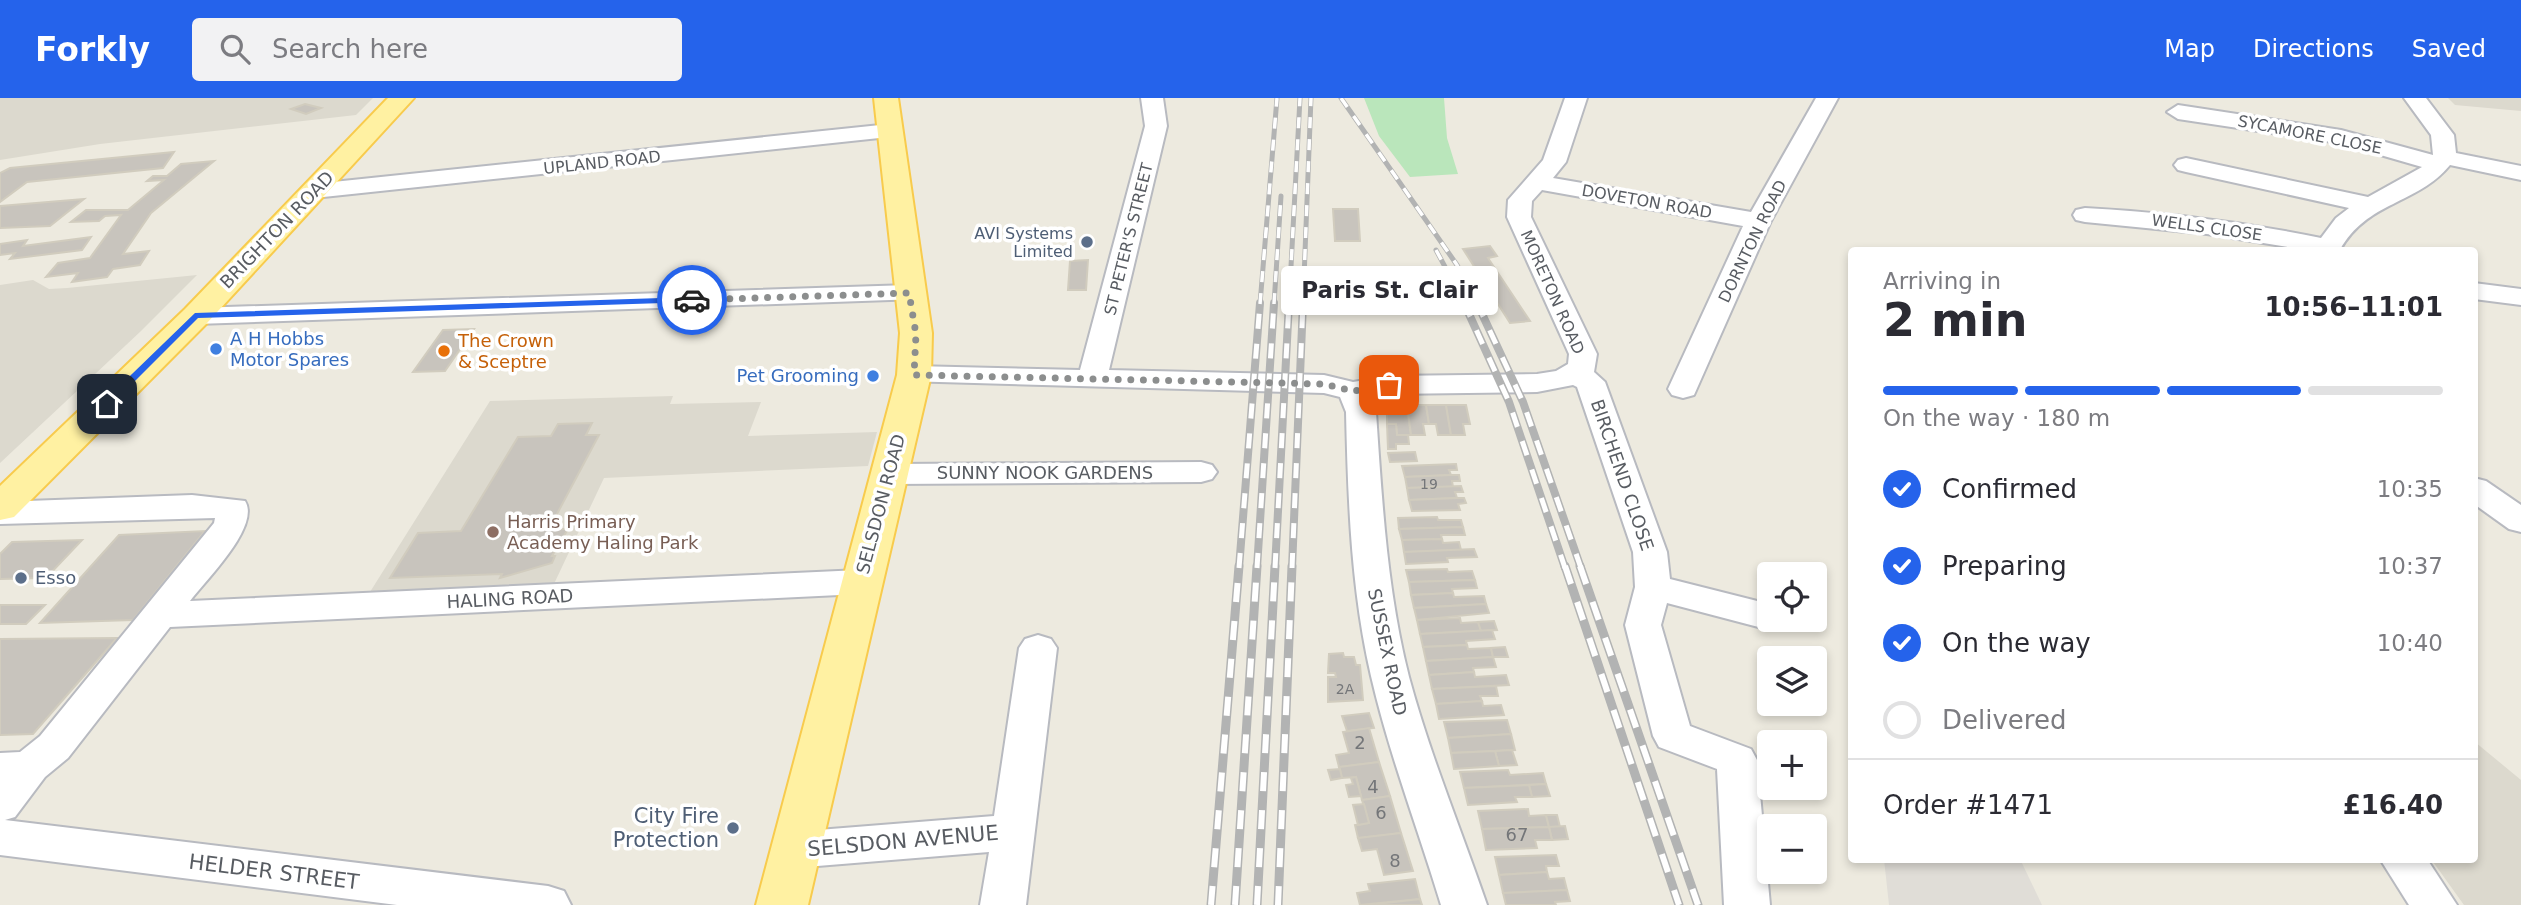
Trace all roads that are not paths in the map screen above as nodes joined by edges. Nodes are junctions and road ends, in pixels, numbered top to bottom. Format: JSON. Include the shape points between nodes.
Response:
{"nodes":[{"id":1,"x":402,"y":98,"type":"edge"},
{"id":2,"x":886,"y":98,"type":"edge"},
{"id":3,"x":1152,"y":98,"type":"edge"},
{"id":4,"x":1576,"y":98,"type":"edge"},
{"id":5,"x":1827,"y":98,"type":"edge"},
{"id":6,"x":2415,"y":98,"type":"edge"},
{"id":7,"x":2179,"y":112,"type":"dead end"},
{"id":8,"x":890,"y":131,"type":"junction"},
{"id":9,"x":2441,"y":160,"type":"junction"},
{"id":10,"x":2186,"y":164,"type":"dead end"},
{"id":11,"x":2521,"y":173,"type":"edge"},
{"id":12,"x":1533,"y":186,"type":"junction"},
{"id":13,"x":314,"y":191,"type":"junction"},
{"id":14,"x":2369,"y":205,"type":"junction"},
{"id":15,"x":2085,"y":215,"type":"dead end"},
{"id":16,"x":1758,"y":221,"type":"junction"},
{"id":17,"x":2319,"y":247,"type":"edge"},
{"id":18,"x":2329,"y":247,"type":"edge"},
{"id":19,"x":2478,"y":292,"type":"edge"},
{"id":20,"x":909,"y":293,"type":"junction"},
{"id":21,"x":2521,"y":297,"type":"edge"},
{"id":22,"x":195,"y":316,"type":"junction"},
{"id":23,"x":1574,"y":374,"type":"junction"},
{"id":24,"x":914,"y":375,"type":"junction"},
{"id":25,"x":1092,"y":380,"type":"junction"},
{"id":26,"x":1683,"y":388,"type":"dead end"},
{"id":27,"x":1353,"y":391,"type":"junction"},
{"id":28,"x":1201,"y":472,"type":"dead end"},
{"id":29,"x":890,"y":474,"type":"junction"},
{"id":30,"x":2478,"y":491,"type":"edge"},
{"id":31,"x":0,"y":510,"type":"edge"},
{"id":32,"x":2521,"y":521,"type":"edge"},
{"id":33,"x":860,"y":583,"type":"junction"},
{"id":34,"x":1653,"y":587,"type":"junction"},
{"id":35,"x":1757,"y":614,"type":"edge"},
{"id":36,"x":161,"y":615,"type":"junction"},
{"id":37,"x":1038,"y":648,"type":"dead end"},
{"id":38,"x":14,"y":768,"type":"edge"},
{"id":39,"x":5,"y":828,"type":"edge"},
{"id":40,"x":1013,"y":831,"type":"junction"},
{"id":41,"x":793,"y":850,"type":"junction"},
{"id":42,"x":2405,"y":863,"type":"edge"},
{"id":43,"x":548,"y":905,"type":"edge"},
{"id":44,"x":782,"y":905,"type":"edge"},
{"id":45,"x":1003,"y":905,"type":"edge"},
{"id":46,"x":1464,"y":905,"type":"edge"},
{"id":47,"x":1747,"y":905,"type":"edge"},
{"id":48,"x":2434,"y":905,"type":"edge"}],
"edges":[{"from":1,"to":13,"type":"main road","name":"BRIGHTON ROAD"},
{"from":2,"to":8,"type":"main road","name":"SELSDON ROAD"},
{"from":3,"to":25,"type":"street","name":"ST PETER'S STREET","via":[[1156,126]]},
{"from":4,"to":12,"type":"street","name":"MORETON ROAD","via":[[1557,157]]},
{"from":5,"to":16,"type":"street","name":"DORNTON ROAD"},
{"from":6,"to":9,"type":"street","via":[[2443,137],[2446,148]]},
{"from":7,"to":9,"type":"street","name":"SYCAMORE CLOSE","via":[[2332,135]]},
{"from":8,"to":13,"type":"street","name":"UPLAND ROAD"},
{"from":8,"to":20,"type":"main road","name":"SELSDON ROAD"},
{"from":9,"to":11,"type":"street","name":"SYCAMORE CLOSE"},
{"from":9,"to":14,"type":"street","via":[[2417,181]]},
{"from":10,"to":14,"type":"street"},
{"from":12,"to":16,"type":"street","name":"DOVETON ROAD"},
{"from":12,"to":23,"type":"street","name":"MORETON ROAD","via":[[1520,200],[1519,218],[1583,354],[1582,368]]},
{"from":13,"to":22,"type":"main road","name":"BRIGHTON ROAD"},
{"from":14,"to":18,"type":"street","via":[[2348,220]]},
{"from":15,"to":17,"type":"street","name":"WELLS CLOSE","via":[[2254,232]]},
{"from":16,"to":26,"type":"street","name":"DORNTON ROAD"},
{"from":19,"to":21,"type":"street"},
{"from":20,"to":22,"type":"street"},
{"from":20,"to":24,"type":"main road","name":"SELSDON ROAD","via":[[916,334]]},
{"from":22,"to":31,"type":"main road","name":"BRIGHTON ROAD"},
{"from":23,"to":27,"type":"street","via":[[1537,383],[1389,385]]},
{"from":23,"to":34,"type":"street","name":"BIRCHEND CLOSE","via":[[1590,382],[1605,418],[1650,552]]},
{"from":24,"to":25,"type":"street"},
{"from":24,"to":29,"type":"main road","name":"SELSDON ROAD"},
{"from":25,"to":27,"type":"street","via":[[1324,384]]},
{"from":27,"to":46,"type":"street","name":"SUSSEX ROAD","via":[[1361,412],[1368,554],[1388,665],[1410,747]]},
{"from":28,"to":29,"type":"street","name":"SUNNY NOOK GARDENS"},
{"from":29,"to":33,"type":"main road","name":"SELSDON ROAD"},
{"from":30,"to":32,"type":"street"},
{"from":31,"to":36,"type":"street","via":[[233,508],[231,525]]},
{"from":33,"to":36,"type":"street","name":"HALING ROAD"},
{"from":33,"to":41,"type":"main road","name":"SELSDON ROAD"},
{"from":34,"to":35,"type":"street"},
{"from":34,"to":47,"type":"street","name":"BIRCHEND CLOSE","via":[[1643,625],[1673,736],[1737,760]]},
{"from":36,"to":38,"type":"street","via":[[54,747]]},
{"from":37,"to":40,"type":"street","name":"SELSDON AVENUE"},
{"from":38,"to":39,"type":"street","name":"HELDER STREET","via":[[23,778]]},
{"from":39,"to":43,"type":"street","name":"HELDER STREET"},
{"from":40,"to":41,"type":"street","name":"SELSDON AVENUE"},
{"from":40,"to":45,"type":"street","name":"SELSDON AVENUE"},
{"from":41,"to":44,"type":"main road","name":"SELSDON ROAD"},
{"from":42,"to":48,"type":"street"}]}
